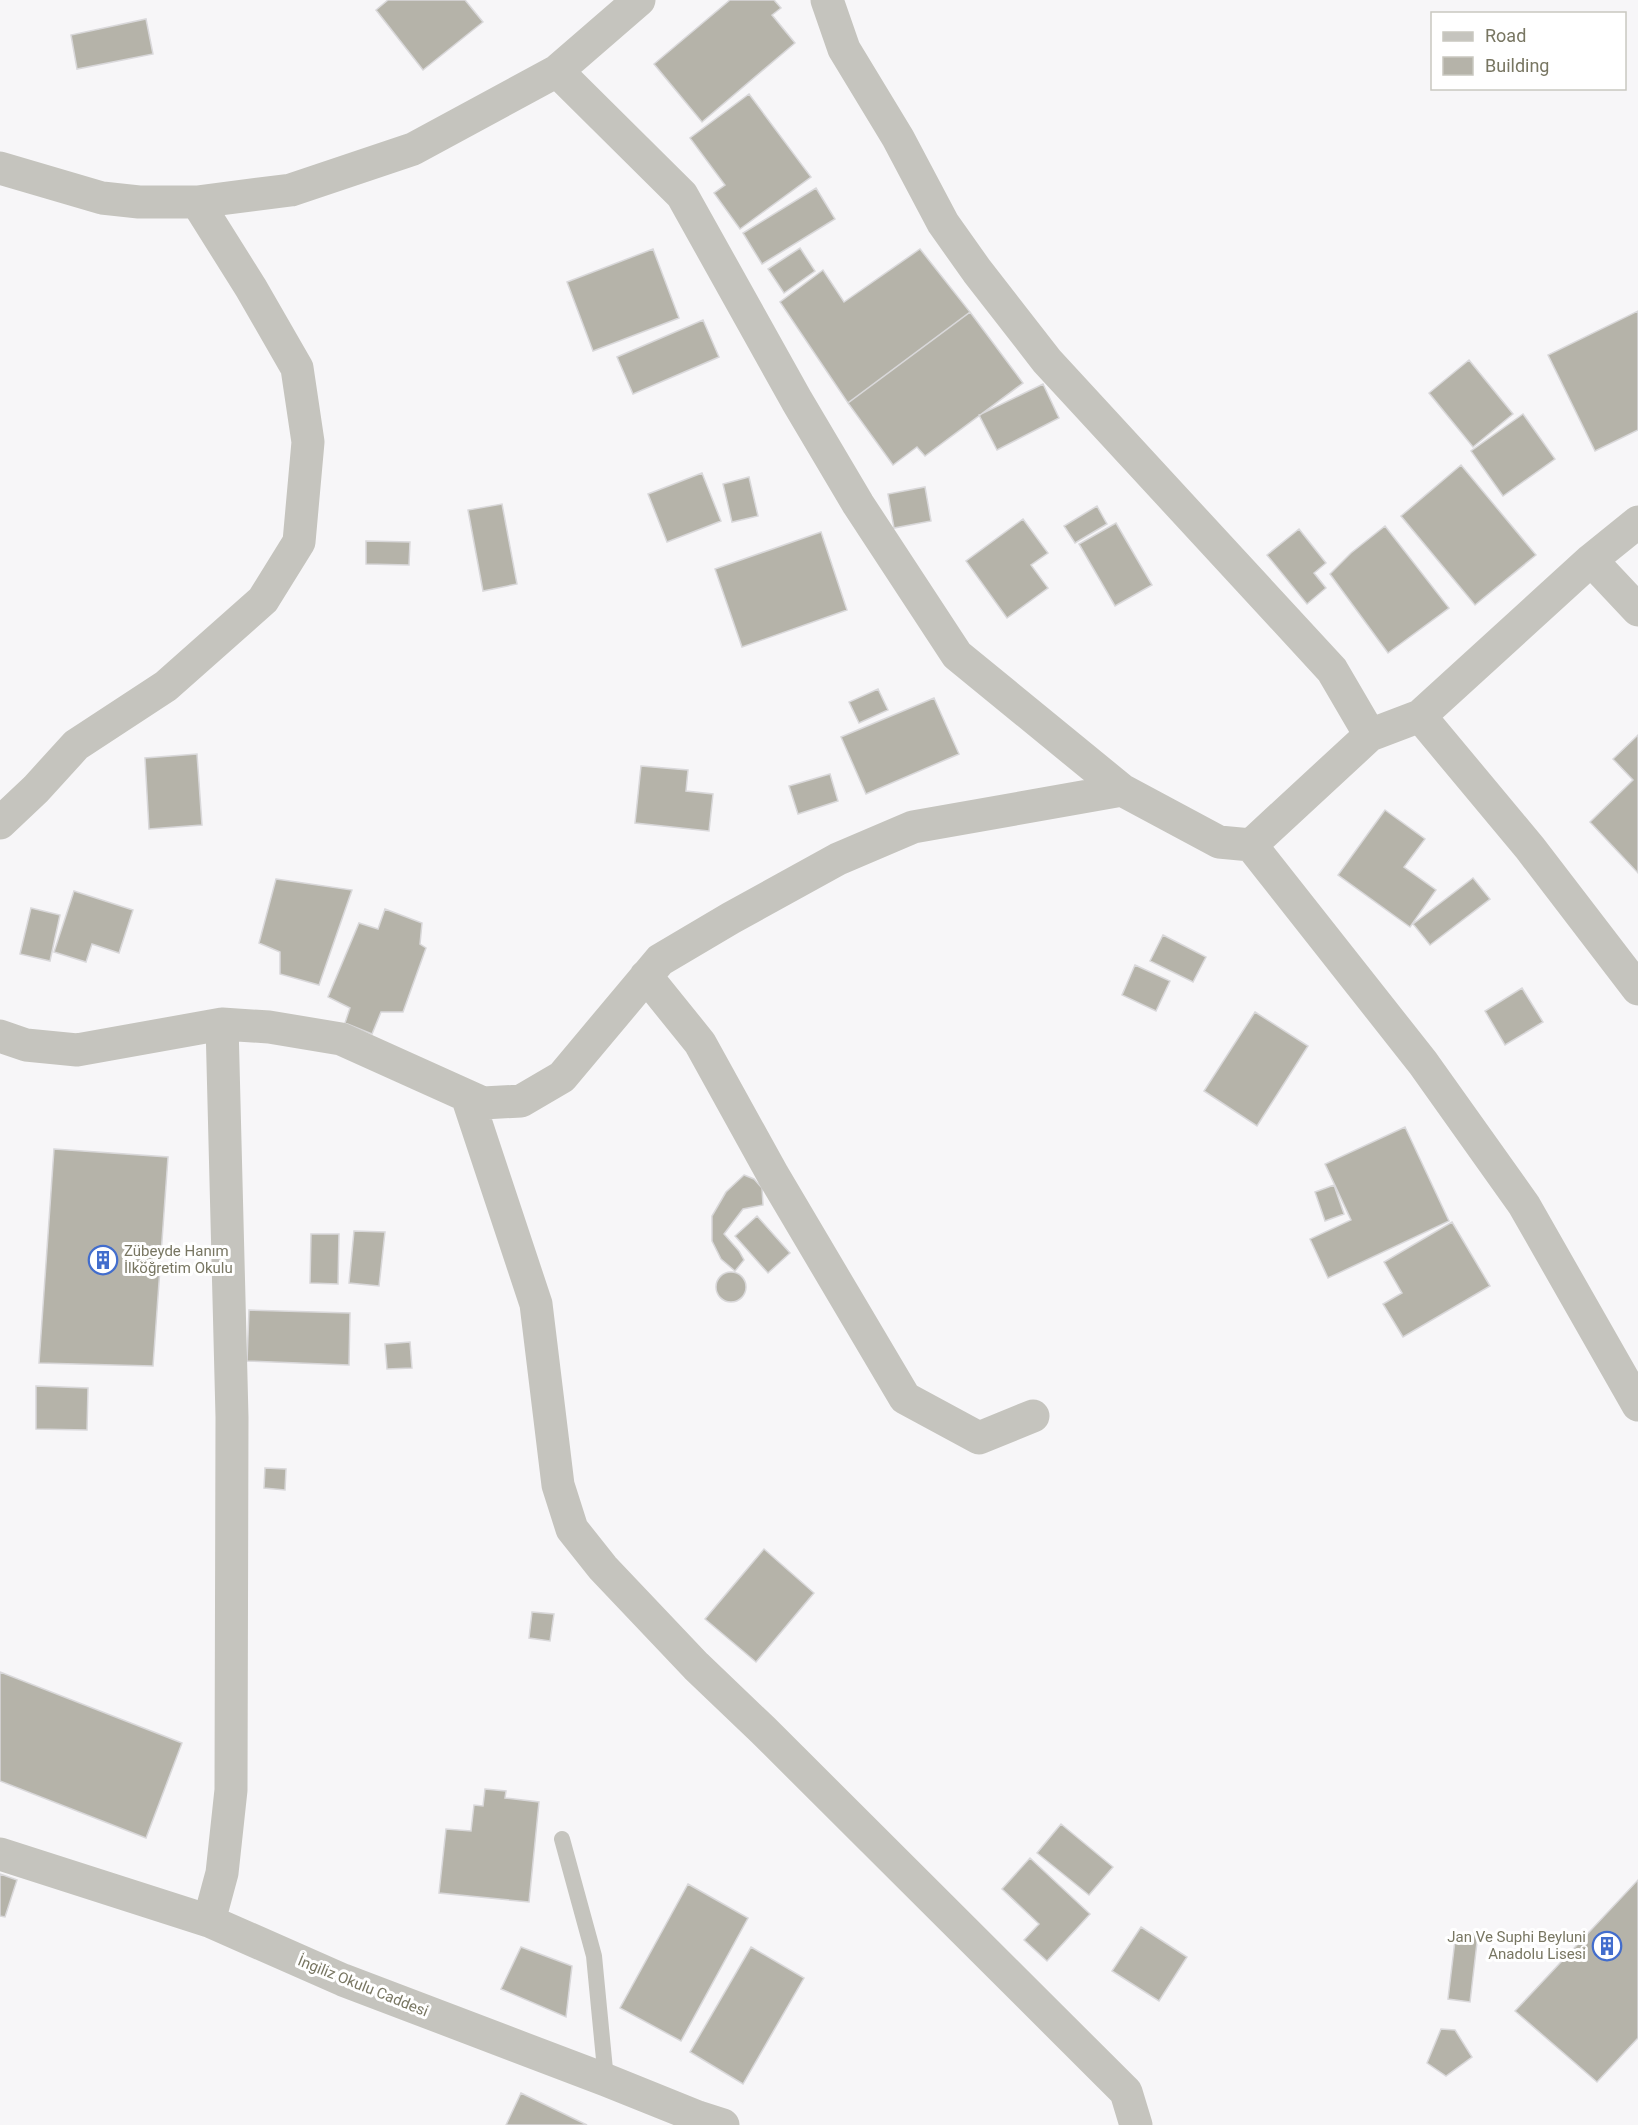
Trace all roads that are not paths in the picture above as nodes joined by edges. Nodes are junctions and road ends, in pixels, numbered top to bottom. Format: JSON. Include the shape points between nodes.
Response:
{"nodes":[{"id":1,"x":639,"y":0,"type":"edge"},
{"id":2,"x":826,"y":0,"type":"edge"},
{"id":3,"x":557,"y":71,"type":"junction"},
{"id":4,"x":0,"y":168,"type":"edge"},
{"id":5,"x":197,"y":202,"type":"junction"},
{"id":6,"x":1638,"y":522,"type":"edge"},
{"id":7,"x":1591,"y":560,"type":"junction"},
{"id":8,"x":1638,"y":610,"type":"edge"},
{"id":9,"x":1420,"y":716,"type":"junction"},
{"id":10,"x":1370,"y":735,"type":"junction"},
{"id":11,"x":1122,"y":790,"type":"junction"},
{"id":12,"x":0,"y":823,"type":"edge"},
{"id":13,"x":1251,"y":845,"type":"junction"},
{"id":14,"x":646,"y":976,"type":"junction"},
{"id":15,"x":1638,"y":989,"type":"edge"},
{"id":16,"x":222,"y":1024,"type":"junction"},
{"id":17,"x":0,"y":1036,"type":"edge"},
{"id":18,"x":466,"y":1096,"type":"junction"},
{"id":19,"x":1638,"y":1405,"type":"edge"},
{"id":20,"x":1033,"y":1416,"type":"dead end"},
{"id":21,"x":562,"y":1839,"type":"dead end"},
{"id":22,"x":0,"y":1854,"type":"edge"},
{"id":23,"x":209,"y":1921,"type":"junction"},
{"id":24,"x":606,"y":2080,"type":"junction"},
{"id":25,"x":723,"y":2125,"type":"edge"},
{"id":26,"x":1136,"y":2125,"type":"edge"}],
"edges":[{"from":1,"to":3,"type":"street"},
{"from":2,"to":10,"type":"street","via":[[844,49],[943,223],[976,271],[1047,361],[1332,670]]},
{"from":3,"to":5,"type":"street","via":[[413,149],[291,190]]},
{"from":3,"to":11,"type":"street","via":[[682,195],[846,483],[957,655]]},
{"from":4,"to":5,"type":"street","via":[[102,198]]},
{"from":5,"to":12,"type":"street","via":[[297,368],[308,442],[299,542],[263,600],[166,686],[76,745]]},
{"from":6,"to":7,"type":"street"},
{"from":7,"to":8,"type":"street"},
{"from":7,"to":9,"type":"street"},
{"from":9,"to":10,"type":"street"},
{"from":9,"to":15,"type":"street","via":[[1530,848]]},
{"from":10,"to":13,"type":"street"},
{"from":11,"to":13,"type":"street","via":[[1219,842]]},
{"from":11,"to":14,"type":"street","via":[[913,827],[838,859],[731,918],[660,960]]},
{"from":13,"to":19,"type":"street","via":[[1424,1063],[1524,1205]]},
{"from":14,"to":18,"type":"street","via":[[562,1077],[521,1101],[483,1103]]},
{"from":14,"to":20,"type":"street","via":[[699,1043],[905,1398],[979,1438]]},
{"from":16,"to":17,"type":"street","via":[[77,1050],[26,1045]]},
{"from":16,"to":18,"type":"street","via":[[341,1039]]},
{"from":16,"to":23,"type":"street","via":[[232,1417],[231,1790],[222,1873]]},
{"from":18,"to":26,"type":"street","via":[[536,1304],[558,1485],[572,1529],[603,1568],[696,1666],[1126,2092]]},
{"from":21,"to":24,"type":"lane","via":[[594,1956]]},
{"from":22,"to":23,"type":"street","name":"İngiliz Okulu Caddesi"},
{"from":23,"to":24,"type":"street","name":"İngiliz Okulu Caddesi","via":[[343,1980]]},
{"from":24,"to":25,"type":"street","name":"İngiliz Okulu Caddesi"}]}
